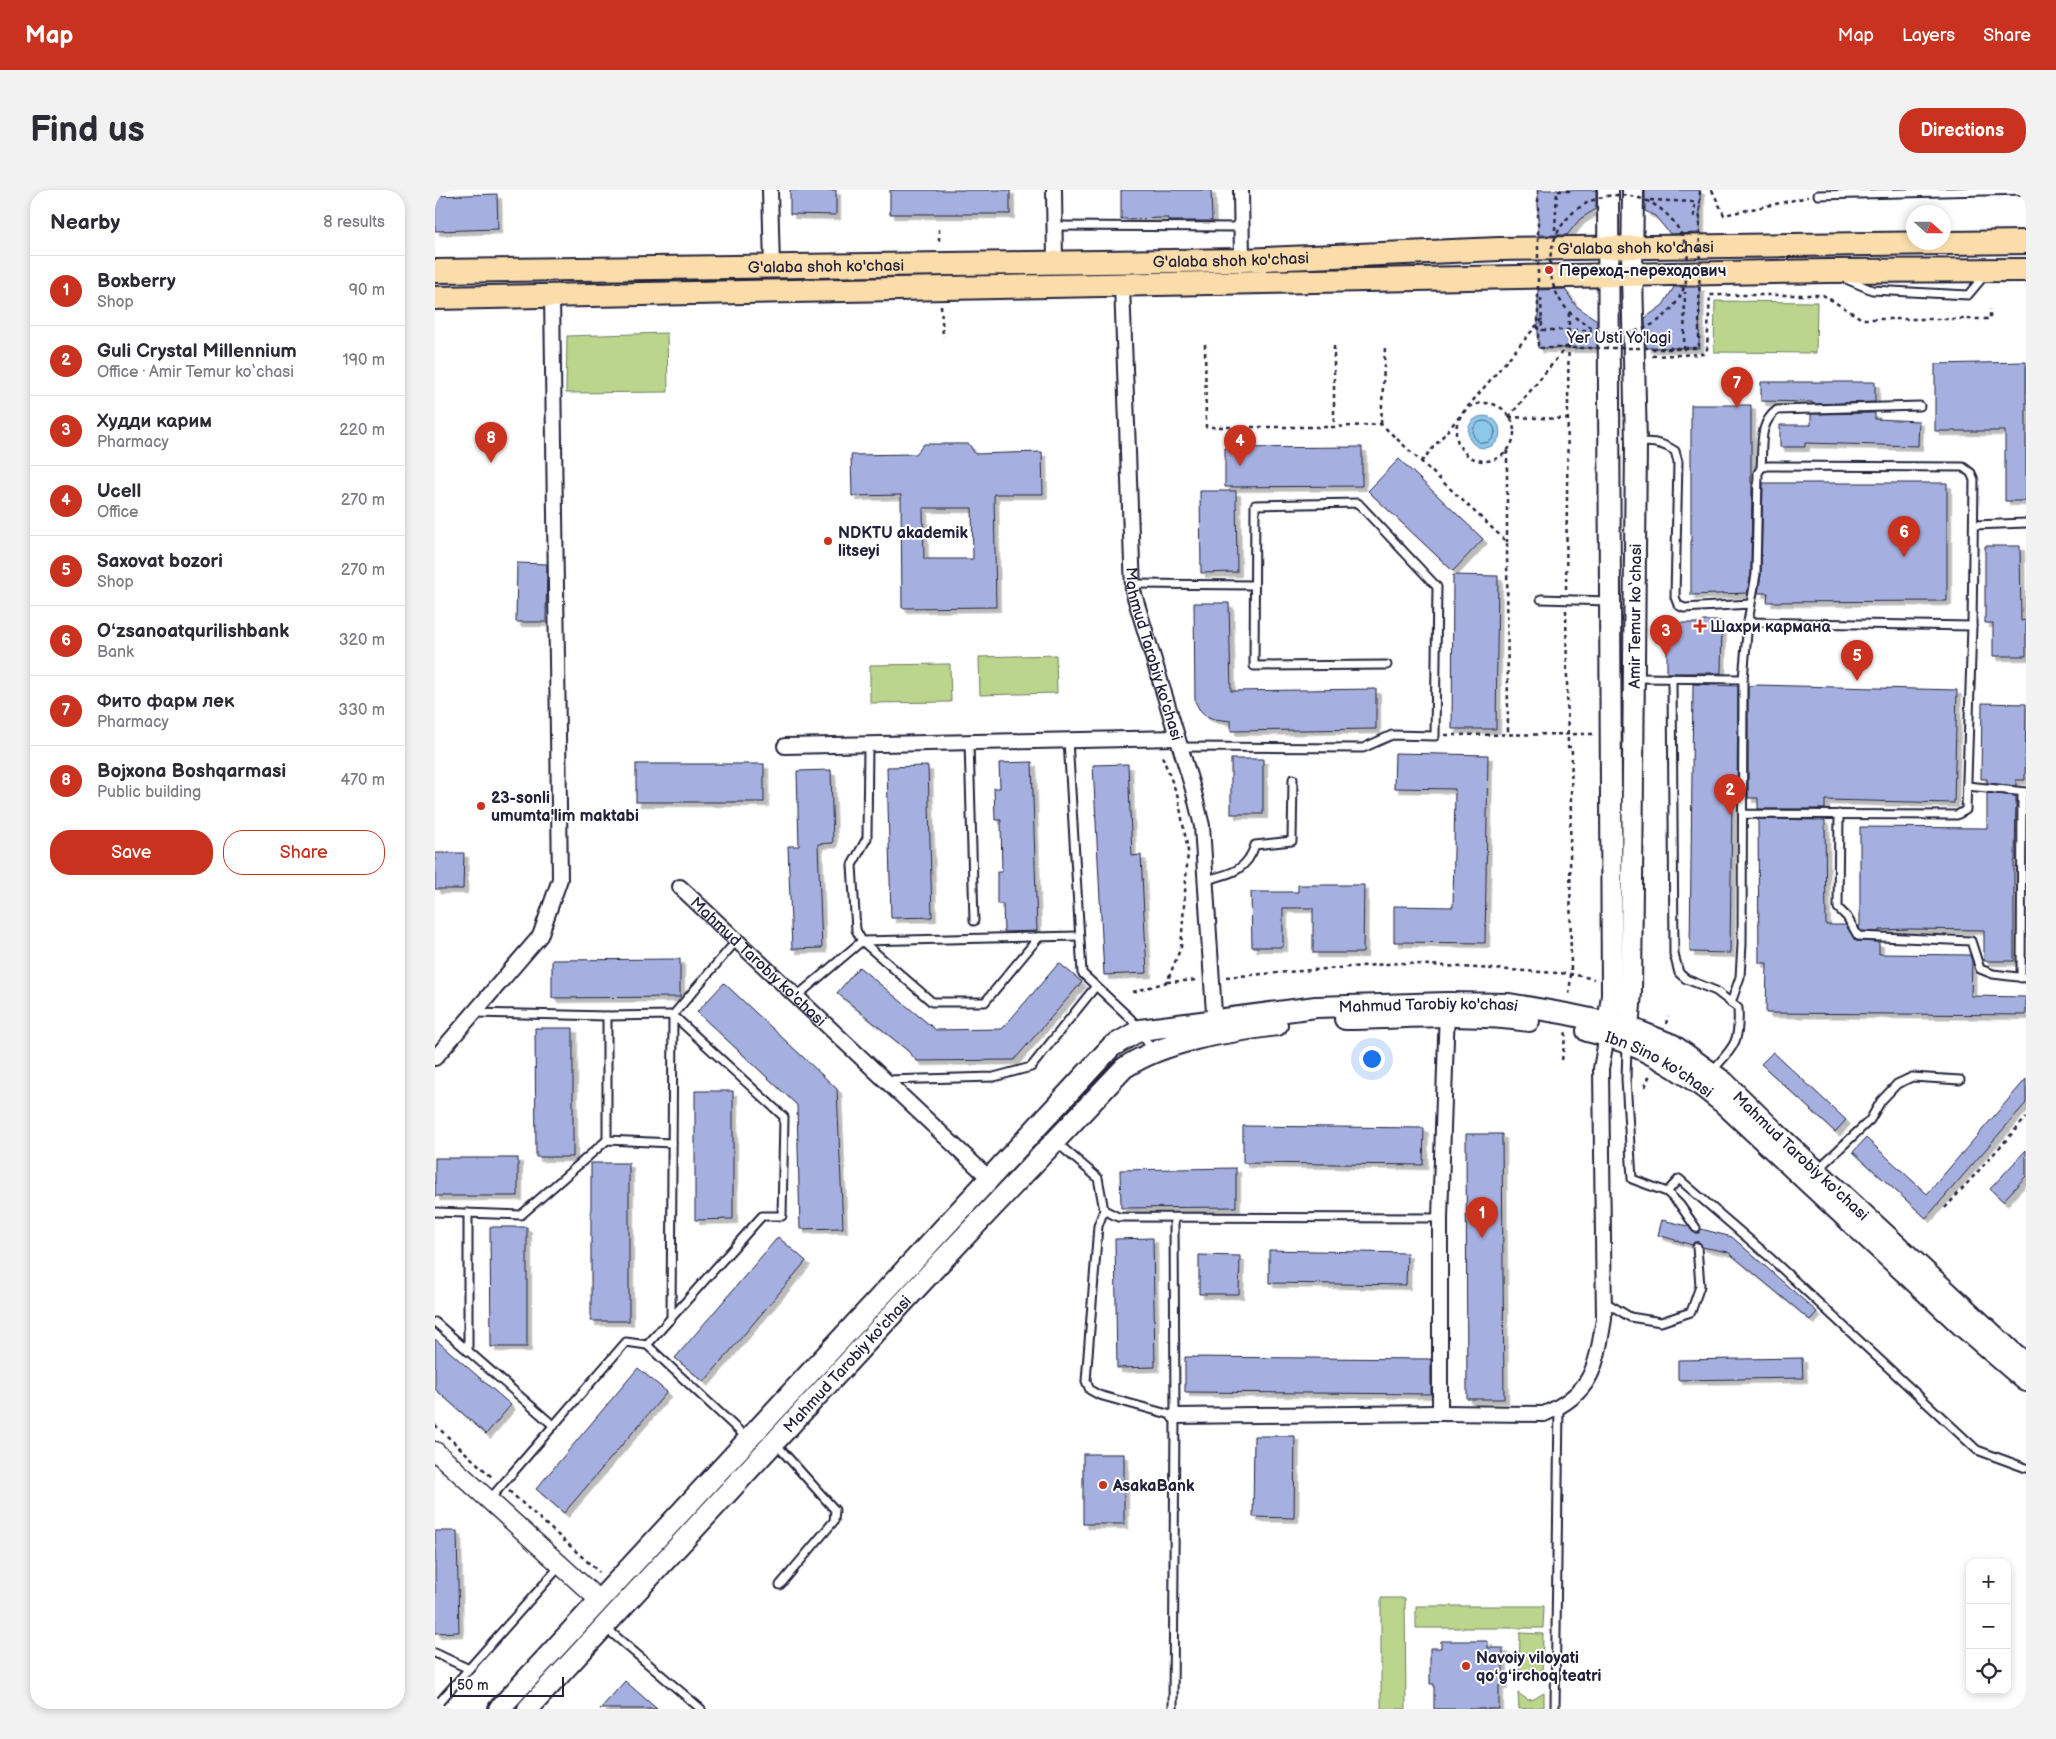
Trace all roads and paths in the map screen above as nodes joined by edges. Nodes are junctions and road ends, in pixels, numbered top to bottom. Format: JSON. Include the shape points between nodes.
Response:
{"nodes":[{"id":1,"x":770,"y":190,"type":"edge"},
{"id":2,"x":1055,"y":190,"type":"edge"},
{"id":3,"x":1241,"y":190,"type":"edge"},
{"id":4,"x":1538,"y":190,"type":"edge"},
{"id":5,"x":1608,"y":190,"type":"edge"},
{"id":6,"x":1700,"y":190,"type":"edge"},
{"id":7,"x":1712,"y":190,"type":"edge"},
{"id":8,"x":2026,"y":190,"type":"edge"},
{"id":9,"x":1572,"y":191,"type":"edge"},
{"id":10,"x":1638,"y":195,"type":"edge"},
{"id":11,"x":1818,"y":195,"type":"joint"},
{"id":12,"x":1694,"y":218,"type":"dead end"},
{"id":13,"x":1055,"y":226,"type":"junction"},
{"id":14,"x":1241,"y":227,"type":"junction"},
{"id":15,"x":1554,"y":242,"type":"junction"},
{"id":16,"x":2026,"y":242,"type":"edge"},
{"id":17,"x":1632,"y":248,"type":"junction"},
{"id":18,"x":1608,"y":249,"type":"junction"},
{"id":19,"x":1242,"y":260,"type":"junction"},
{"id":20,"x":1055,"y":263,"type":"junction"},
{"id":21,"x":773,"y":266,"type":"junction"},
{"id":22,"x":2026,"y":270,"type":"edge"},
{"id":23,"x":435,"y":271,"type":"edge"},
{"id":24,"x":1632,"y":275,"type":"junction"},
{"id":25,"x":1608,"y":276,"type":"junction"},
{"id":26,"x":1685,"y":283,"type":"junction"},
{"id":27,"x":1122,"y":285,"type":"junction"},
{"id":28,"x":552,"y":296,"type":"junction"},
{"id":29,"x":435,"y":298,"type":"edge"},
{"id":30,"x":1541,"y":298,"type":"dead end"},
{"id":31,"x":1990,"y":309,"type":"dead end"},
{"id":32,"x":1569,"y":311,"type":"junction"},
{"id":33,"x":1542,"y":319,"type":"junction"},
{"id":34,"x":1596,"y":330,"type":"junction"},
{"id":35,"x":1205,"y":344,"type":"dead end"},
{"id":36,"x":1568,"y":345,"type":"junction"},
{"id":37,"x":1334,"y":346,"type":"dead end"},
{"id":38,"x":1385,"y":347,"type":"dead end"},
{"id":39,"x":1651,"y":349,"type":"dead end"},
{"id":40,"x":1651,"y":356,"type":"dead end"},
{"id":41,"x":1920,"y":406,"type":"dead end"},
{"id":42,"x":1464,"y":412,"type":"junction"},
{"id":43,"x":1509,"y":417,"type":"junction"},
{"id":44,"x":1567,"y":419,"type":"junction"},
{"id":45,"x":1381,"y":424,"type":"junction"},
{"id":46,"x":1334,"y":427,"type":"junction"},
{"id":47,"x":1636,"y":444,"type":"junction"},
{"id":48,"x":1507,"y":450,"type":"junction"},
{"id":49,"x":1421,"y":462,"type":"junction"},
{"id":50,"x":1761,"y":468,"type":"junction"},
{"id":51,"x":2026,"y":523,"type":"edge"},
{"id":52,"x":1974,"y":525,"type":"junction"},
{"id":53,"x":1507,"y":542,"type":"junction"},
{"id":54,"x":1133,"y":584,"type":"junction"},
{"id":55,"x":1254,"y":585,"type":"junction"},
{"id":56,"x":1541,"y":599,"type":"dead end"},
{"id":57,"x":1566,"y":600,"type":"junction"},
{"id":58,"x":1610,"y":600,"type":"junction"},
{"id":59,"x":1750,"y":604,"type":"junction"},
{"id":60,"x":1748,"y":622,"type":"junction"},
{"id":61,"x":1972,"y":626,"type":"junction"},
{"id":62,"x":1387,"y":665,"type":"dead end"},
{"id":63,"x":1634,"y":678,"type":"junction"},
{"id":64,"x":1672,"y":678,"type":"junction"},
{"id":65,"x":1743,"y":679,"type":"junction"},
{"id":66,"x":1508,"y":734,"type":"junction"},
{"id":67,"x":1567,"y":734,"type":"junction"},
{"id":68,"x":1611,"y":734,"type":"junction"},
{"id":69,"x":1435,"y":736,"type":"junction"},
{"id":70,"x":1156,"y":738,"type":"junction"},
{"id":71,"x":1068,"y":740,"type":"junction"},
{"id":72,"x":969,"y":742,"type":"junction"},
{"id":73,"x":1179,"y":742,"type":"junction"},
{"id":74,"x":868,"y":744,"type":"junction"},
{"id":75,"x":785,"y":746,"type":"dead end"},
{"id":76,"x":1293,"y":779,"type":"dead end"},
{"id":77,"x":1967,"y":786,"type":"junction"},
{"id":78,"x":2024,"y":792,"type":"edge"},
{"id":79,"x":1743,"y":814,"type":"junction"},
{"id":80,"x":1839,"y":814,"type":"junction"},
{"id":81,"x":1206,"y":880,"type":"junction"},
{"id":82,"x":680,"y":886,"type":"dead end"},
{"id":83,"x":974,"y":921,"type":"dead end"},
{"id":84,"x":1079,"y":936,"type":"junction"},
{"id":85,"x":1039,"y":937,"type":"junction"},
{"id":86,"x":737,"y":940,"type":"junction"},
{"id":87,"x":862,"y":941,"type":"junction"},
{"id":88,"x":1571,"y":974,"type":"junction"},
{"id":89,"x":2024,"y":978,"type":"edge"},
{"id":90,"x":1212,"y":979,"type":"junction"},
{"id":91,"x":1167,"y":982,"type":"junction"},
{"id":92,"x":1612,"y":983,"type":"junction"},
{"id":93,"x":1096,"y":986,"type":"junction"},
{"id":94,"x":1133,"y":992,"type":"dead end"},
{"id":95,"x":797,"y":996,"type":"junction"},
{"id":96,"x":1731,"y":1003,"type":"junction"},
{"id":97,"x":1447,"y":1010,"type":"junction"},
{"id":98,"x":475,"y":1013,"type":"junction"},
{"id":99,"x":673,"y":1015,"type":"junction"},
{"id":100,"x":607,"y":1016,"type":"junction"},
{"id":101,"x":1215,"y":1028,"type":"junction"},
{"id":102,"x":1608,"y":1028,"type":"junction"},
{"id":103,"x":1140,"y":1030,"type":"junction"},
{"id":104,"x":1628,"y":1034,"type":"junction"},
{"id":105,"x":1153,"y":1052,"type":"junction"},
{"id":106,"x":435,"y":1058,"type":"edge"},
{"id":107,"x":1711,"y":1072,"type":"junction"},
{"id":108,"x":886,"y":1080,"type":"junction"},
{"id":109,"x":1961,"y":1080,"type":"dead end"},
{"id":110,"x":2026,"y":1118,"type":"edge"},
{"id":111,"x":607,"y":1140,"type":"junction"},
{"id":112,"x":1055,"y":1141,"type":"junction"},
{"id":113,"x":672,"y":1143,"type":"junction"},
{"id":114,"x":1816,"y":1171,"type":"junction"},
{"id":115,"x":991,"y":1179,"type":"junction"},
{"id":116,"x":1667,"y":1192,"type":"junction"},
{"id":117,"x":1945,"y":1208,"type":"dead end"},
{"id":118,"x":1104,"y":1210,"type":"junction"},
{"id":119,"x":435,"y":1212,"type":"edge"},
{"id":120,"x":468,"y":1213,"type":"junction"},
{"id":121,"x":1174,"y":1218,"type":"junction"},
{"id":122,"x":1440,"y":1218,"type":"junction"},
{"id":123,"x":1696,"y":1228,"type":"dead end"},
{"id":124,"x":1697,"y":1246,"type":"dead end"},
{"id":125,"x":1605,"y":1302,"type":"junction"},
{"id":126,"x":671,"y":1319,"type":"junction"},
{"id":127,"x":435,"y":1322,"type":"edge"},
{"id":128,"x":647,"y":1345,"type":"junction"},
{"id":129,"x":468,"y":1351,"type":"junction"},
{"id":130,"x":2026,"y":1362,"type":"edge"},
{"id":131,"x":2026,"y":1381,"type":"edge"},
{"id":132,"x":1559,"y":1407,"type":"junction"},
{"id":133,"x":1440,"y":1412,"type":"junction"},
{"id":134,"x":1175,"y":1416,"type":"junction"},
{"id":135,"x":435,"y":1425,"type":"edge"},
{"id":136,"x":554,"y":1426,"type":"junction"},
{"id":137,"x":748,"y":1439,"type":"junction"},
{"id":138,"x":774,"y":1442,"type":"junction"},
{"id":139,"x":435,"y":1451,"type":"edge"},
{"id":140,"x":2026,"y":1468,"type":"edge"},
{"id":141,"x":502,"y":1486,"type":"junction"},
{"id":142,"x":489,"y":1500,"type":"junction"},
{"id":143,"x":561,"y":1566,"type":"junction"},
{"id":144,"x":599,"y":1572,"type":"dead end"},
{"id":145,"x":780,"y":1585,"type":"dead end"},
{"id":146,"x":599,"y":1600,"type":"junction"},
{"id":147,"x":604,"y":1626,"type":"junction"},
{"id":148,"x":435,"y":1653,"type":"edge"},
{"id":149,"x":469,"y":1669,"type":"junction"},
{"id":150,"x":435,"y":1707,"type":"edge"},
{"id":151,"x":499,"y":1709,"type":"edge"},
{"id":152,"x":528,"y":1709,"type":"edge"},
{"id":153,"x":701,"y":1709,"type":"edge"},
{"id":154,"x":1173,"y":1709,"type":"edge"},
{"id":155,"x":1555,"y":1709,"type":"edge"}],
"edges":[{"from":1,"to":21,"type":"street"},
{"from":2,"to":13,"type":"street"},
{"from":3,"to":14,"type":"street"},
{"from":4,"to":6,"type":"path","name":"Yer Usti Yo'lagi","bridge":true,"via":[[1538,348],[1699,348]]},
{"from":5,"to":18,"type":"main road","name":"Amir Temur ko‘chasi"},
{"from":7,"to":11,"type":"path","via":[[1724,215]]},
{"from":8,"to":11,"type":"lane"},
{"from":9,"to":15,"type":"path","via":[[1557,191]]},
{"from":10,"to":12,"type":"path","via":[[1695,202]]},
{"from":10,"to":15,"type":"path","bridge":true,"via":[[1592,200],[1572,213],[1557,232]]},
{"from":10,"to":17,"type":"main road","name":"Amir Temur ko‘chasi"},
{"from":10,"to":26,"type":"path","bridge":true,"via":[[1673,221],[1683,240],[1688,262]]},
{"from":13,"to":14,"type":"lane"},
{"from":13,"to":20,"type":"street"},
{"from":14,"to":19,"type":"street"},
{"from":15,"to":32,"type":"path","bridge":true,"via":[[1550,254],[1551,278],[1559,300]]},
{"from":16,"to":17,"type":"main road","name":"G'alaba shoh ko'chasi"},
{"from":17,"to":18,"type":"main road","name":"G'alaba shoh ko'chasi"},
{"from":17,"to":24,"type":"main road","name":"Amir Temur ko‘chasi"},
{"from":18,"to":19,"type":"main road","name":"G'alaba shoh ko'chasi","via":[[1499,249]]},
{"from":18,"to":25,"type":"main road","name":"Amir Temur ko‘chasi"},
{"from":19,"to":20,"type":"main road","name":"G'alaba shoh ko'chasi"},
{"from":20,"to":21,"type":"main road","name":"G'alaba shoh ko'chasi"},
{"from":21,"to":23,"type":"main road","name":"G'alaba shoh ko'chasi"},
{"from":22,"to":24,"type":"main road","name":"G'alaba shoh ko'chasi"},
{"from":24,"to":25,"type":"main road","name":"G'alaba shoh ko'chasi"},
{"from":24,"to":47,"type":"main road","name":"Amir Temur ko‘chasi"},
{"from":25,"to":27,"type":"main road","name":"G'alaba shoh ko'chasi"},
{"from":25,"to":58,"type":"main road","name":"Amir Temur ko‘chasi"},
{"from":26,"to":34,"type":"path","bridge":true,"via":[[1675,303],[1660,319],[1641,329],[1620,333]]},
{"from":26,"to":39,"type":"path","via":[[1684,350]]},
{"from":27,"to":28,"type":"main road","name":"G'alaba shoh ko'chasi"},
{"from":27,"to":54,"type":"street","name":"Mahmud Tarobiy ko'chasi"},
{"from":28,"to":29,"type":"main road","name":"G'alaba shoh ko'chasi"},
{"from":28,"to":98,"type":"street","via":[[560,879],[540,936]]},
{"from":30,"to":33,"type":"path"},
{"from":31,"to":40,"type":"path","via":[[1990,319],[1862,319],[1823,295],[1710,295],[1707,349],[1703,354]]},
{"from":32,"to":34,"type":"path","bridge":true},
{"from":32,"to":36,"type":"path"},
{"from":33,"to":34,"type":"path","via":[[1542,330]]},
{"from":33,"to":42,"type":"path"},
{"from":35,"to":46,"type":"path","via":[[1206,428]]},
{"from":36,"to":43,"type":"path"},
{"from":36,"to":44,"type":"path"},
{"from":37,"to":46,"type":"path"},
{"from":38,"to":45,"type":"path"},
{"from":41,"to":50,"type":"lane","via":[[1777,410],[1768,416],[1764,428]]},
{"from":42,"to":43,"type":"path","via":[[1472,406],[1490,404],[1499,407]]},
{"from":42,"to":48,"type":"path","via":[[1456,429],[1456,438],[1465,454],[1473,459],[1492,460]]},
{"from":42,"to":49,"type":"path"},
{"from":43,"to":44,"type":"path"},
{"from":43,"to":48,"type":"path","via":[[1513,432]]},
{"from":44,"to":57,"type":"path"},
{"from":45,"to":46,"type":"path"},
{"from":45,"to":49,"type":"path"},
{"from":47,"to":59,"type":"lane","via":[[1666,445],[1675,451],[1678,462],[1675,597],[1678,605],[1684,608]]},
{"from":47,"to":63,"type":"main road","name":"Amir Temur ko‘chasi"},
{"from":48,"to":53,"type":"path"},
{"from":49,"to":53,"type":"path"},
{"from":50,"to":52,"type":"lane","via":[[1963,467],[1974,480]]},
{"from":50,"to":59,"type":"lane","via":[[1758,473],[1757,574]]},
{"from":51,"to":52,"type":"lane"},
{"from":52,"to":61,"type":"lane"},
{"from":53,"to":66,"type":"path"},
{"from":54,"to":55,"type":"lane"},
{"from":54,"to":73,"type":"street","name":"Mahmud Tarobiy ko'chasi"},
{"from":55,"to":62,"type":"lane","via":[[1254,666]]},
{"from":55,"to":69,"type":"lane","via":[[1255,505],[1358,503],[1437,587]]},
{"from":56,"to":57,"type":"lane"},
{"from":57,"to":58,"type":"lane"},
{"from":57,"to":67,"type":"path"},
{"from":58,"to":68,"type":"main road","name":"Amir Temur ko‘chasi"},
{"from":59,"to":60,"type":"lane"},
{"from":60,"to":61,"type":"lane"},
{"from":60,"to":65,"type":"lane"},
{"from":61,"to":77,"type":"lane"},
{"from":63,"to":64,"type":"lane"},
{"from":63,"to":104,"type":"main road","name":"Amir Temur ko‘chasi"},
{"from":64,"to":65,"type":"lane"},
{"from":64,"to":96,"type":"lane","via":[[1675,954],[1679,973],[1716,991]]},
{"from":65,"to":79,"type":"lane"},
{"from":66,"to":67,"type":"path"},
{"from":66,"to":69,"type":"path"},
{"from":67,"to":68,"type":"path"},
{"from":67,"to":88,"type":"path","via":[[1568,748],[1573,747]]},
{"from":68,"to":92,"type":"main road","name":"Amir Temur ko‘chasi"},
{"from":69,"to":73,"type":"lane","via":[[1392,736],[1363,748]]},
{"from":70,"to":71,"type":"street"},
{"from":70,"to":73,"type":"street"},
{"from":70,"to":91,"type":"path","via":[[1178,797],[1187,852],[1181,947]]},
{"from":71,"to":72,"type":"street"},
{"from":71,"to":84,"type":"lane"},
{"from":72,"to":74,"type":"street"},
{"from":72,"to":83,"type":"lane"},
{"from":73,"to":81,"type":"street","name":"Mahmud Tarobiy ko'chasi","via":[[1202,826]]},
{"from":74,"to":75,"type":"street"},
{"from":74,"to":87,"type":"lane","via":[[867,838],[852,865],[856,930]]},
{"from":76,"to":81,"type":"lane","via":[[1292,841],[1255,845],[1251,858],[1235,873]]},
{"from":77,"to":78,"type":"lane"},
{"from":77,"to":80,"type":"lane","via":[[1966,810],[1957,815]]},
{"from":78,"to":89,"type":"lane"},
{"from":79,"to":80,"type":"lane"},
{"from":79,"to":96,"type":"lane","via":[[1742,953],[1740,978]]},
{"from":80,"to":89,"type":"lane","via":[[1838,908],[1858,936],[1971,941],[1979,968],[1993,974]]},
{"from":81,"to":90,"type":"street","name":"Mahmud Tarobiy ko'chasi"},
{"from":82,"to":86,"type":"street","name":"Mahmud Tarobiy ko'chasi"},
{"from":84,"to":85,"type":"lane"},
{"from":84,"to":93,"type":"lane","via":[[1081,973]]},
{"from":85,"to":87,"type":"lane"},
{"from":85,"to":87,"type":"lane","via":[[985,1002],[932,1002]]},
{"from":86,"to":95,"type":"street","name":"Mahmud Tarobiy ko'chasi"},
{"from":86,"to":99,"type":"lane"},
{"from":87,"to":95,"type":"lane"},
{"from":88,"to":90,"type":"path","via":[[1400,963]]},
{"from":88,"to":92,"type":"path"},
{"from":90,"to":91,"type":"path"},
{"from":90,"to":101,"type":"street","name":"Mahmud Tarobiy ko'chasi"},
{"from":91,"to":94,"type":"path"},
{"from":92,"to":102,"type":"main road","name":"Amir Temur ko‘chasi"},
{"from":93,"to":103,"type":"lane"},
{"from":93,"to":108,"type":"lane","via":[[1031,1067],[994,1077]]},
{"from":95,"to":108,"type":"street","name":"Mahmud Tarobiy ko'chasi"},
{"from":96,"to":107,"type":"lane","via":[[1738,1008],[1736,1042]]},
{"from":97,"to":101,"type":"main road","name":"Mahmud Tarobiy ko'chasi","via":[[1316,1007]]},
{"from":97,"to":102,"type":"main road","name":"Mahmud Tarobiy ko'chasi","via":[[1509,1004]]},
{"from":97,"to":122,"type":"street"},
{"from":98,"to":100,"type":"lane"},
{"from":98,"to":106,"type":"street"},
{"from":99,"to":100,"type":"lane"},
{"from":99,"to":113,"type":"lane"},
{"from":99,"to":126,"type":"lane","via":[[784,1117],[782,1216],[762,1216]]},
{"from":100,"to":111,"type":"lane"},
{"from":101,"to":103,"type":"main road","name":"Mahmud Tarobiy ko'chasi"},
{"from":101,"to":105,"type":"main road","name":"Mahmud Tarobiy ko'chasi"},
{"from":102,"to":104,"type":"main road","name":"Mahmud Tarobiy ko'chasi"},
{"from":102,"to":125,"type":"street","via":[[1601,1069]]},
{"from":103,"to":105,"type":"lane"},
{"from":103,"to":115,"type":"main road","name":"Mahmud Tarobiy ko'chasi","via":[[1111,1047]]},
{"from":104,"to":107,"type":"main road","name":"Mahmud Tarobiy ko'chasi","via":[[1673,1045]]},
{"from":104,"to":116,"type":"lane","via":[[1626,1079],[1632,1179]]},
{"from":104,"to":131,"type":"main road","name":"Ibn Sino ko'chasi","via":[[1723,1103],[1955,1320]]},
{"from":105,"to":112,"type":"main road","name":"Mahmud Tarobiy ko'chasi","via":[[1124,1068]]},
{"from":107,"to":114,"type":"main road","name":"Mahmud Tarobiy ko'chasi"},
{"from":108,"to":115,"type":"street","name":"Mahmud Tarobiy ko'chasi"},
{"from":109,"to":114,"type":"lane","via":[[1912,1077],[1897,1084],[1870,1120]]},
{"from":110,"to":117,"type":"path"},
{"from":111,"to":113,"type":"lane"},
{"from":111,"to":120,"type":"lane","via":[[521,1215]]},
{"from":112,"to":118,"type":"lane","via":[[1098,1178]]},
{"from":112,"to":138,"type":"main road","name":"Mahmud Tarobiy ko'chasi"},
{"from":113,"to":126,"type":"lane"},
{"from":114,"to":130,"type":"main road","name":"Mahmud Tarobiy ko'chasi"},
{"from":115,"to":137,"type":"main road","name":"Mahmud Tarobiy ko'chasi"},
{"from":116,"to":123,"type":"lane"},
{"from":116,"to":140,"type":"lane","via":[[1679,1179],[1766,1254],[1977,1450]]},
{"from":118,"to":121,"type":"lane","via":[[1118,1217]]},
{"from":118,"to":134,"type":"lane","via":[[1098,1226],[1086,1381],[1090,1390],[1099,1395]]},
{"from":119,"to":120,"type":"lane"},
{"from":120,"to":129,"type":"lane"},
{"from":121,"to":122,"type":"lane"},
{"from":121,"to":134,"type":"lane"},
{"from":122,"to":133,"type":"street"},
{"from":124,"to":125,"type":"lane","via":[[1700,1286],[1691,1312],[1661,1322],[1630,1317]]},
{"from":125,"to":132,"type":"street","via":[[1598,1357],[1585,1387]]},
{"from":126,"to":128,"type":"lane"},
{"from":127,"to":129,"type":"lane"},
{"from":128,"to":136,"type":"lane","via":[[626,1342]]},
{"from":128,"to":137,"type":"lane"},
{"from":129,"to":136,"type":"lane"},
{"from":132,"to":133,"type":"street","via":[[1544,1414]]},
{"from":132,"to":155,"type":"lane"},
{"from":133,"to":134,"type":"street"},
{"from":134,"to":154,"type":"lane"},
{"from":135,"to":141,"type":"path"},
{"from":136,"to":141,"type":"lane"},
{"from":137,"to":146,"type":"main road","name":"Mahmud Tarobiy ko'chasi"},
{"from":138,"to":145,"type":"lane","via":[[835,1510],[834,1521]]},
{"from":138,"to":147,"type":"main road","name":"Mahmud Tarobiy ko'chasi"},
{"from":139,"to":142,"type":"street"},
{"from":141,"to":142,"type":"lane"},
{"from":141,"to":144,"type":"path"},
{"from":142,"to":143,"type":"street"},
{"from":143,"to":146,"type":"street"},
{"from":143,"to":149,"type":"lane"},
{"from":146,"to":151,"type":"main road","name":"Mahmud Tarobiy ko'chasi"},
{"from":147,"to":152,"type":"main road","name":"Mahmud Tarobiy ko'chasi"},
{"from":147,"to":153,"type":"lane"},
{"from":148,"to":149,"type":"lane"},
{"from":149,"to":150,"type":"lane"}]}
